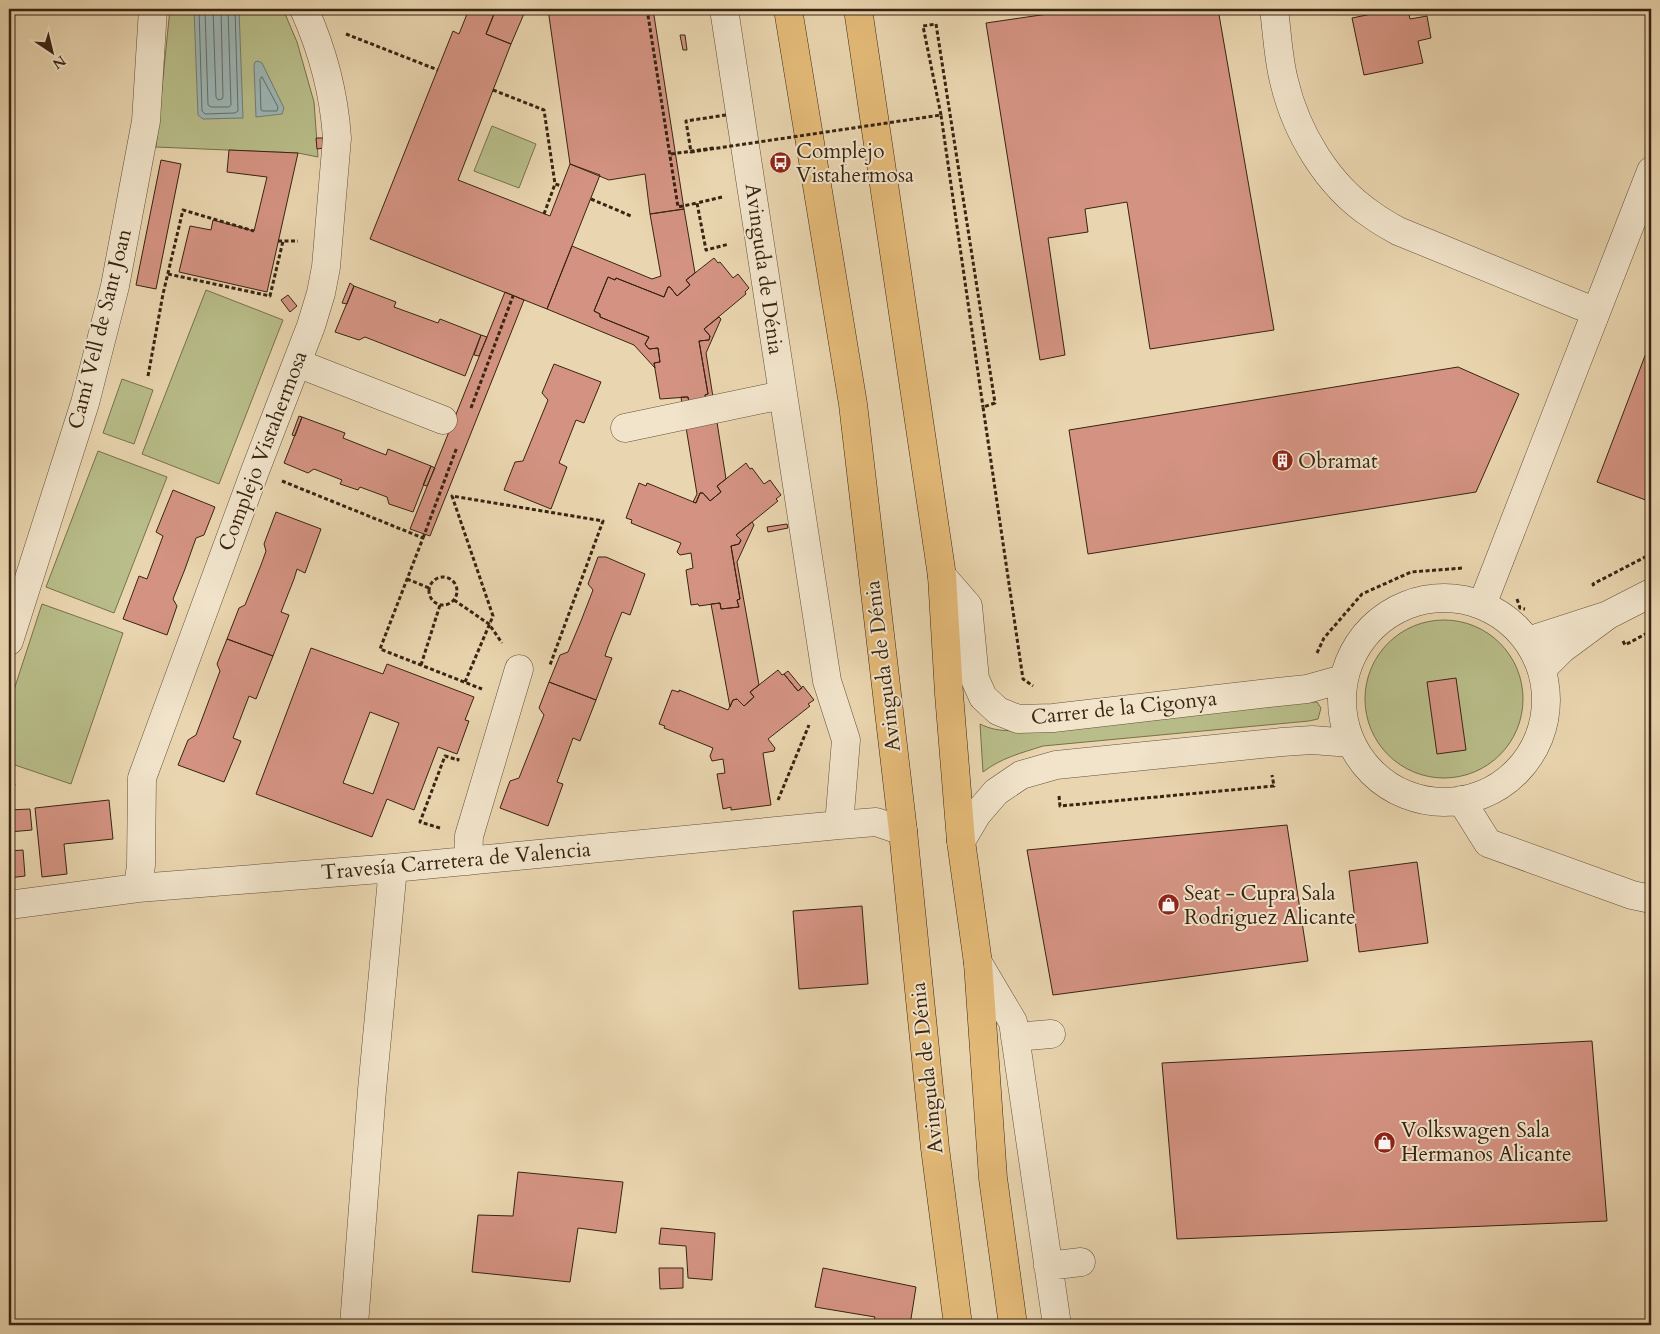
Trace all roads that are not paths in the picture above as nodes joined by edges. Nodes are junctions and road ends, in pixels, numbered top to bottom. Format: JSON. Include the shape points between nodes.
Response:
{"nodes":[{"id":1,"x":153,"y":9,"type":"edge"},
{"id":2,"x":304,"y":9,"type":"edge"},
{"id":3,"x":724,"y":9,"type":"edge"},
{"id":4,"x":788,"y":9,"type":"edge"},
{"id":5,"x":858,"y":9,"type":"edge"},
{"id":6,"x":1274,"y":9,"type":"edge"},
{"id":7,"x":1651,"y":171,"type":"edge"},
{"id":8,"x":1596,"y":312,"type":"junction"},
{"id":9,"x":297,"y":363,"type":"junction"},
{"id":10,"x":782,"y":395,"type":"junction"},
{"id":11,"x":443,"y":420,"type":"dead end"},
{"id":12,"x":625,"y":428,"type":"dead end"},
{"id":13,"x":942,"y":576,"type":"junction"},
{"id":14,"x":1651,"y":593,"type":"edge"},
{"id":15,"x":1482,"y":604,"type":"junction"},
{"id":16,"x":1608,"y":615,"type":"junction"},
{"id":17,"x":9,"y":641,"type":"edge"},
{"id":18,"x":1528,"y":641,"type":"junction"},
{"id":19,"x":519,"y":669,"type":"dead end"},
{"id":20,"x":1542,"y":669,"type":"junction"},
{"id":21,"x":1343,"y":679,"type":"junction"},
{"id":22,"x":1351,"y":743,"type":"junction"},
{"id":23,"x":1461,"y":800,"type":"junction"},
{"id":24,"x":839,"y":825,"type":"junction"},
{"id":25,"x":903,"y":831,"type":"junction"},
{"id":26,"x":961,"y":841,"type":"junction"},
{"id":27,"x":468,"y":848,"type":"junction"},
{"id":28,"x":393,"y":868,"type":"junction"},
{"id":29,"x":138,"y":888,"type":"junction"},
{"id":30,"x":1651,"y":899,"type":"edge"},
{"id":31,"x":9,"y":905,"type":"edge"},
{"id":32,"x":978,"y":963,"type":"junction"},
{"id":33,"x":1051,"y":1034,"type":"dead end"},
{"id":34,"x":1015,"y":1037,"type":"junction"},
{"id":35,"x":1080,"y":1262,"type":"dead end"},
{"id":36,"x":1048,"y":1266,"type":"junction"},
{"id":37,"x":354,"y":1325,"type":"edge"},
{"id":38,"x":958,"y":1325,"type":"edge"},
{"id":39,"x":1013,"y":1325,"type":"edge"},
{"id":40,"x":1057,"y":1325,"type":"edge"}],
"edges":[{"from":1,"to":17,"type":"street","name":"Camí Vell de Sant Joan","via":[[146,120],[115,286],[85,403]]},
{"from":2,"to":9,"type":"street","name":"Complejo Vistahermosa","via":[[328,78],[337,138],[326,267],[321,293]]},
{"from":3,"to":10,"type":"street","name":"Avinguda de Dénia"},
{"from":4,"to":25,"type":"main road","name":"Avinguda de Dénia","via":[[853,404]]},
{"from":5,"to":13,"type":"main road"},
{"from":6,"to":8,"type":"street","via":[[1283,80],[1293,112],[1306,141],[1346,194],[1371,215],[1398,231]]},
{"from":7,"to":8,"type":"street"},
{"from":8,"to":15,"type":"street"},
{"from":9,"to":11,"type":"street"},
{"from":9,"to":29,"type":"street","name":"Complejo Vistahermosa","via":[[142,778]]},
{"from":10,"to":12,"type":"street"},
{"from":10,"to":24,"type":"street","name":"Avinguda de Dénia","via":[[826,681],[846,740]]},
{"from":13,"to":21,"type":"street","name":"Carrer de la Cigonya","via":[[968,606],[975,679],[983,697],[998,711],[1018,719],[1053,718],[1307,689]]},
{"from":13,"to":26,"type":"main road"},
{"from":14,"to":16,"type":"street"},
{"from":15,"to":18,"type":"street","via":[[1507,619]]},
{"from":15,"to":21,"type":"street","via":[[1453,598],[1423,599],[1395,610],[1371,628],[1353,652]]},
{"from":16,"to":18,"type":"street"},
{"from":16,"to":20,"type":"street","via":[[1562,649]]},
{"from":18,"to":20,"type":"street"},
{"from":19,"to":27,"type":"street"},
{"from":20,"to":23,"type":"street","via":[[1546,693],[1544,718],[1537,742],[1524,763],[1506,780]]},
{"from":21,"to":22,"type":"street","via":[[1342,708]]},
{"from":22,"to":23,"type":"street","via":[[1373,774],[1405,794],[1442,802]]},
{"from":22,"to":26,"type":"street","via":[[1275,742],[1056,765],[1021,775],[996,792],[977,814]]},
{"from":23,"to":30,"type":"street","via":[[1488,843]]},
{"from":24,"to":25,"type":"street","name":"Travesía Carretera de Valencia","via":[[876,822]]},
{"from":24,"to":27,"type":"street","name":"Travesía Carretera de Valencia"},
{"from":25,"to":38,"type":"main road","name":"Avinguda de Dénia","via":[[934,1138]]},
{"from":26,"to":32,"type":"main road"},
{"from":27,"to":28,"type":"street","name":"Travesía Carretera de Valencia"},
{"from":28,"to":29,"type":"street","name":"Travesía Carretera de Valencia"},
{"from":28,"to":37,"type":"street"},
{"from":29,"to":31,"type":"street","name":"Travesía Carretera de Valencia"},
{"from":32,"to":34,"type":"street","via":[[1013,1022]]},
{"from":32,"to":39,"type":"main road","via":[[994,1178]]},
{"from":33,"to":34,"type":"street"},
{"from":34,"to":36,"type":"street"},
{"from":35,"to":36,"type":"street"},
{"from":36,"to":40,"type":"street"}]}
